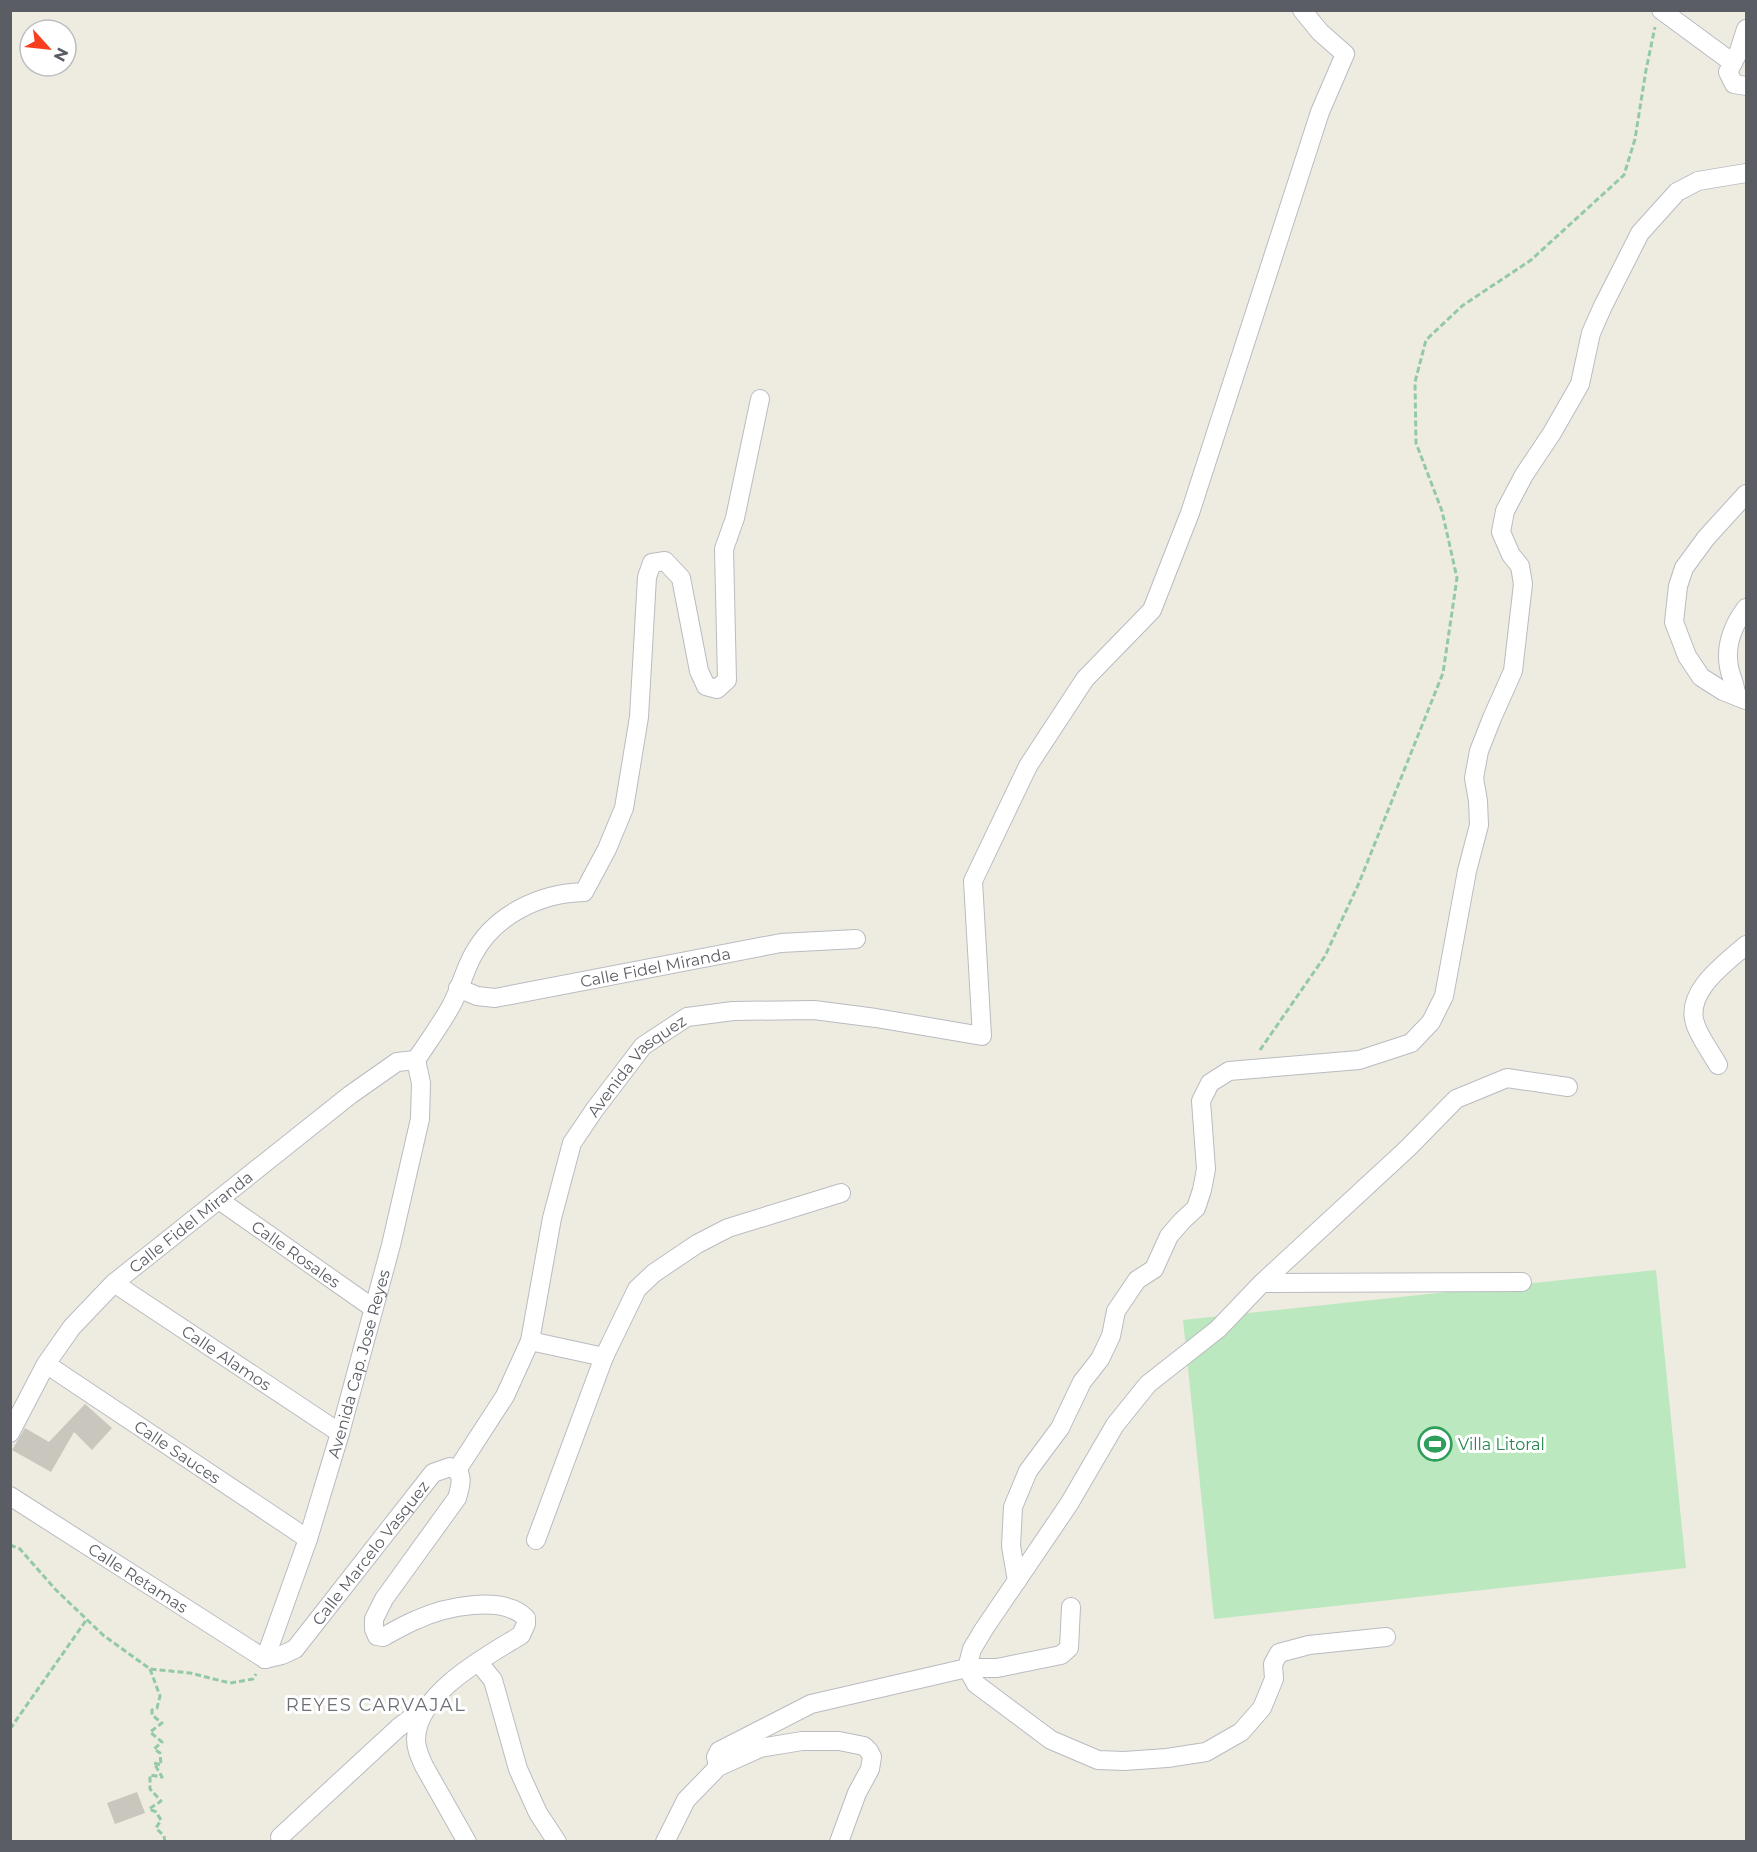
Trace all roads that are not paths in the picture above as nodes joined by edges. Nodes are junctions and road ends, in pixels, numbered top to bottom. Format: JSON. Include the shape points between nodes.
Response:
{"nodes":[{"id":1,"x":1302,"y":10,"type":"edge"},
{"id":2,"x":1659,"y":15,"type":"edge"},
{"id":3,"x":1746,"y":29,"type":"edge"},
{"id":4,"x":1733,"y":63,"type":"junction"},
{"id":5,"x":1746,"y":86,"type":"edge"},
{"id":6,"x":1746,"y":173,"type":"edge"},
{"id":7,"x":760,"y":399,"type":"dead end"},
{"id":8,"x":1746,"y":494,"type":"edge"},
{"id":9,"x":1746,"y":608,"type":"edge"},
{"id":10,"x":1741,"y":698,"type":"edge"},
{"id":11,"x":856,"y":939,"type":"dead end"},
{"id":12,"x":1746,"y":945,"type":"edge"},
{"id":13,"x":458,"y":988,"type":"junction"},
{"id":14,"x":416,"y":1060,"type":"junction"},
{"id":15,"x":1718,"y":1065,"type":"dead end"},
{"id":16,"x":1568,"y":1087,"type":"dead end"},
{"id":17,"x":841,"y":1193,"type":"dead end"},
{"id":18,"x":219,"y":1200,"type":"junction"},
{"id":19,"x":114,"y":1282,"type":"junction"},
{"id":20,"x":1522,"y":1282,"type":"dead end"},
{"id":21,"x":1262,"y":1283,"type":"junction"},
{"id":22,"x":373,"y":1308,"type":"junction"},
{"id":23,"x":530,"y":1341,"type":"junction"},
{"id":24,"x":604,"y":1357,"type":"junction"},
{"id":25,"x":46,"y":1364,"type":"junction"},
{"id":26,"x":10,"y":1432,"type":"edge"},
{"id":27,"x":340,"y":1433,"type":"junction"},
{"id":28,"x":457,"y":1470,"type":"junction"},
{"id":29,"x":10,"y":1496,"type":"edge"},
{"id":30,"x":308,"y":1539,"type":"junction"},
{"id":31,"x":536,"y":1540,"type":"dead end"},
{"id":32,"x":1017,"y":1581,"type":"junction"},
{"id":33,"x":1071,"y":1607,"type":"dead end"},
{"id":34,"x":1386,"y":1637,"type":"dead end"},
{"id":35,"x":266,"y":1659,"type":"junction"},
{"id":36,"x":478,"y":1662,"type":"junction"},
{"id":37,"x":967,"y":1668,"type":"junction"},
{"id":38,"x":429,"y":1705,"type":"junction"},
{"id":39,"x":718,"y":1767,"type":"junction"},
{"id":40,"x":280,"y":1837,"type":"dead end"},
{"id":41,"x":467,"y":1842,"type":"edge"},
{"id":42,"x":557,"y":1842,"type":"edge"},
{"id":43,"x":665,"y":1842,"type":"edge"},
{"id":44,"x":839,"y":1842,"type":"edge"}],
"edges":[{"from":1,"to":23,"type":"street","name":"Avenida Vasquez","via":[[1345,54],[1320,112],[1191,513],[1152,610],[1085,679],[1034,756],[973,881],[982,1036],[814,1010],[733,1011],[687,1017],[643,1046],[572,1143],[552,1218]]},
{"from":2,"to":4,"type":"street"},
{"from":3,"to":4,"type":"street"},
{"from":4,"to":5,"type":"street","via":[[1728,72],[1734,84]]},
{"from":6,"to":32,"type":"street","via":[[1698,181],[1677,192],[1640,233],[1591,333],[1580,384],[1505,511],[1501,532],[1520,566],[1523,584],[1514,671],[1479,751],[1474,778],[1479,825],[1444,996],[1431,1022],[1411,1043],[1359,1060],[1229,1071],[1210,1083],[1201,1101],[1206,1169],[1196,1208],[1169,1236],[1154,1269],[1137,1280],[1116,1311],[1112,1336],[1100,1359],[1082,1382],[1060,1428],[1028,1471],[1013,1507],[1011,1546]]},
{"from":7,"to":13,"type":"street","via":[[735,518],[724,549],[727,680],[717,689],[706,686],[699,671],[681,579],[665,561],[652,563],[647,578],[639,717],[624,808],[608,849],[584,892],[530,904],[487,933]]},
{"from":8,"to":10,"type":"street","via":[[1684,568],[1674,622],[1687,656],[1701,677]]},
{"from":9,"to":10,"type":"street","via":[[1728,647],[1730,667]]},
{"from":11,"to":13,"type":"street","name":"Calle Fidel Miranda","via":[[782,943],[495,998]]},
{"from":12,"to":15,"type":"street","via":[[1699,991],[1693,1009],[1695,1024]]},
{"from":13,"to":14,"type":"street"},
{"from":14,"to":18,"type":"street","name":"Calle Fidel Miranda","via":[[397,1062],[387,1069]]},
{"from":14,"to":22,"type":"street","name":"Avenida Cap. Jose Reyes","via":[[421,1083],[420,1119]]},
{"from":16,"to":21,"type":"street","via":[[1506,1078],[1456,1100]]},
{"from":17,"to":24,"type":"street","via":[[728,1228],[663,1267],[637,1289]]},
{"from":18,"to":19,"type":"street","name":"Calle Fidel Miranda"},
{"from":18,"to":22,"type":"street","name":"Calle Rosales"},
{"from":19,"to":25,"type":"street","name":"Calle Fidel Miranda","via":[[72,1327]]},
{"from":19,"to":27,"type":"street","name":"Calle Alamos"},
{"from":20,"to":21,"type":"street"},
{"from":21,"to":32,"type":"street","via":[[1218,1329],[1148,1384],[1115,1425],[1069,1504]]},
{"from":22,"to":27,"type":"street","name":"Avenida Cap. Jose Reyes"},
{"from":23,"to":24,"type":"street"},
{"from":23,"to":28,"type":"street","name":"Avenida Vasquez","via":[[505,1396]]},
{"from":24,"to":31,"type":"street"},
{"from":25,"to":26,"type":"street","name":"Calle Fidel Miranda"},
{"from":25,"to":30,"type":"street","name":"Calle Sauces"},
{"from":27,"to":30,"type":"street","name":"Avenida Cap. Jose Reyes"},
{"from":28,"to":35,"type":"street","name":"Calle Marcelo Vasquez","via":[[450,1467],[433,1473],[295,1649]]},
{"from":28,"to":36,"type":"street","name":"Calle Marcelo Vasquez","via":[[461,1485],[457,1498],[384,1599],[374,1619],[374,1629],[377,1636],[383,1637],[416,1619],[453,1608],[499,1604],[519,1611],[526,1618],[520,1635]]},
{"from":29,"to":35,"type":"street","name":"Calle Retamas"},
{"from":30,"to":35,"type":"street","name":"Avenida Cap. Jose Reyes"},
{"from":32,"to":37,"type":"street","via":[[972,1649]]},
{"from":33,"to":37,"type":"street","via":[[1069,1648],[1061,1656],[997,1668]]},
{"from":34,"to":37,"type":"street","via":[[1309,1645],[1280,1653],[1273,1664],[1274,1679],[1262,1708],[1241,1732],[1206,1752],[1124,1761],[1098,1760],[1051,1740],[976,1684]]},
{"from":36,"to":38,"type":"street","name":"Calle Marcelo Vasquez","via":[[455,1677]]},
{"from":36,"to":42,"type":"street","via":[[493,1680],[518,1769],[538,1813]]},
{"from":37,"to":39,"type":"street","via":[[811,1704],[719,1751]]},
{"from":38,"to":40,"type":"street","via":[[398,1728]]},
{"from":38,"to":41,"type":"street","name":"Calle Marcelo Vasquez","via":[[416,1738],[419,1755]]},
{"from":39,"to":43,"type":"street","via":[[686,1800]]},
{"from":39,"to":44,"type":"street","via":[[760,1748],[839,1741],[864,1746],[872,1757],[870,1769],[856,1793]]}]}
